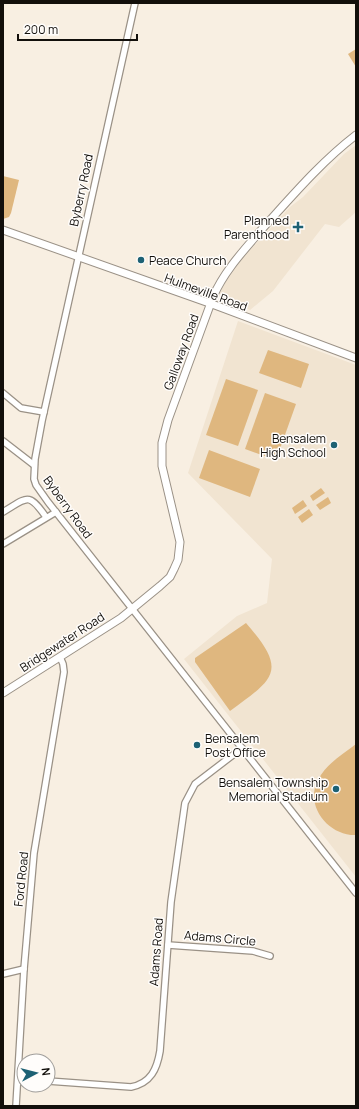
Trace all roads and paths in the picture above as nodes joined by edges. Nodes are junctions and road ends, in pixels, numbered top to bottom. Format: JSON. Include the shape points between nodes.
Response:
{"nodes":[{"id":1,"x":135,"y":3,"type":"edge"},
{"id":2,"x":356,"y":135,"type":"edge"},
{"id":3,"x":3,"y":230,"type":"edge"},
{"id":4,"x":78,"y":256,"type":"junction"},
{"id":5,"x":210,"y":304,"type":"junction"},
{"id":6,"x":356,"y":358,"type":"edge"},
{"id":7,"x":3,"y":393,"type":"edge"},
{"id":8,"x":44,"y":412,"type":"junction"},
{"id":9,"x":3,"y":441,"type":"edge"},
{"id":10,"x":34,"y":466,"type":"junction"},
{"id":11,"x":56,"y":512,"type":"junction"},
{"id":12,"x":3,"y":513,"type":"edge"},
{"id":13,"x":45,"y":516,"type":"junction"},
{"id":14,"x":3,"y":519,"type":"edge"},
{"id":15,"x":3,"y":544,"type":"edge"},
{"id":16,"x":132,"y":609,"type":"junction"},
{"id":17,"x":60,"y":657,"type":"junction"},
{"id":18,"x":3,"y":693,"type":"edge"},
{"id":19,"x":242,"y":748,"type":"junction"},
{"id":20,"x":356,"y":893,"type":"edge"},
{"id":21,"x":168,"y":945,"type":"junction"},
{"id":22,"x":270,"y":956,"type":"dead end"},
{"id":23,"x":24,"y":969,"type":"junction"},
{"id":24,"x":3,"y":974,"type":"edge"},
{"id":25,"x":22,"y":1053,"type":"edge"},
{"id":26,"x":56,"y":1082,"type":"edge"},
{"id":27,"x":18,"y":1093,"type":"edge"},
{"id":28,"x":16,"y":1106,"type":"edge"}],
"edges":[{"from":1,"to":4,"type":"street","name":"Byberry Road"},
{"from":2,"to":5,"type":"main road","name":"Galloway Road","via":[[321,164],[255,238],[222,279]]},
{"from":3,"to":4,"type":"main road","name":"Hulmeville Road"},
{"from":4,"to":5,"type":"main road","name":"Hulmeville Road"},
{"from":4,"to":8,"type":"street","name":"Byberry Road"},
{"from":5,"to":6,"type":"main road","name":"Hulmeville Road"},
{"from":5,"to":16,"type":"main road","name":"Galloway Road","via":[[162,443],[162,466],[180,542],[178,560],[170,577]]},
{"from":7,"to":8,"type":"street","via":[[21,408]]},
{"from":8,"to":10,"type":"street","name":"Byberry Road"},
{"from":9,"to":10,"type":"street"},
{"from":10,"to":11,"type":"street","name":"Byberry Road","via":[[36,485]]},
{"from":11,"to":13,"type":"street"},
{"from":11,"to":16,"type":"street","name":"Byberry Road"},
{"from":12,"to":13,"type":"street","via":[[28,499],[36,503]]},
{"from":12,"to":14,"type":"street"},
{"from":13,"to":15,"type":"street"},
{"from":16,"to":17,"type":"main road","name":"Bridgewater Road"},
{"from":16,"to":19,"type":"street","name":"Byberry Road"},
{"from":17,"to":18,"type":"main road","name":"Bridgewater Road"},
{"from":17,"to":23,"type":"street","name":"Ford Road","via":[[64,672],[34,853]]},
{"from":19,"to":20,"type":"street","name":"Byberry Road"},
{"from":19,"to":21,"type":"street","name":"Adams Road","via":[[198,781],[188,794],[174,873]]},
{"from":21,"to":22,"type":"street","name":"Adams Circle","via":[[254,951]]},
{"from":21,"to":26,"type":"street","name":"Adams Road","via":[[160,1051],[157,1068],[151,1077],[142,1084],[131,1087]]},
{"from":23,"to":24,"type":"street"},
{"from":23,"to":25,"type":"street","name":"Ford Road"},
{"from":27,"to":28,"type":"street","name":"Ford Road"}]}
